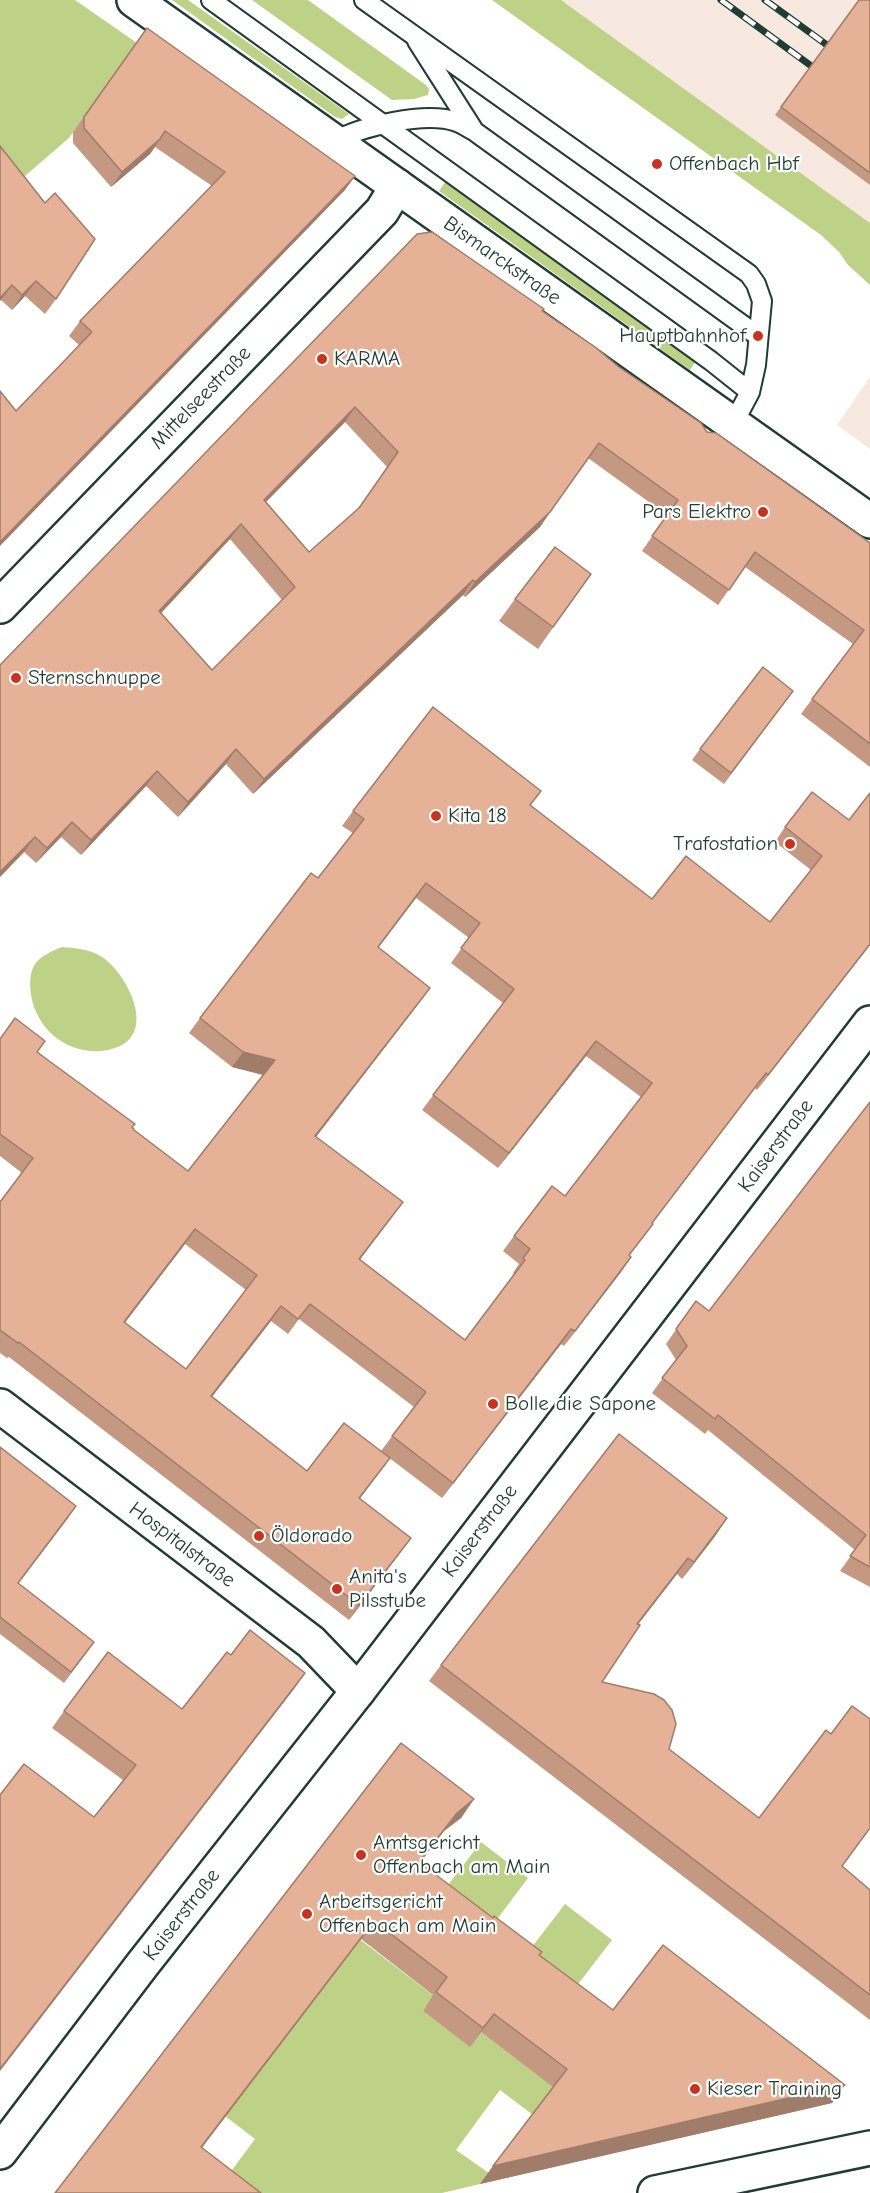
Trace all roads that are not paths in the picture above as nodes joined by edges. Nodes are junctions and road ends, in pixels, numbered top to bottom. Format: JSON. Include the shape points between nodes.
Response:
{"nodes":[{"id":1,"x":134,"y":0,"type":"edge"},
{"id":2,"x":211,"y":0,"type":"edge"},
{"id":3,"x":364,"y":0,"type":"edge"},
{"id":4,"x":413,"y":34,"type":"junction"},
{"id":5,"x":384,"y":123,"type":"junction"},
{"id":6,"x":474,"y":131,"type":"junction"},
{"id":7,"x":333,"y":142,"type":"junction"},
{"id":8,"x":397,"y":186,"type":"junction"},
{"id":9,"x":758,"y":336,"type":"junction"},
{"id":10,"x":750,"y":393,"type":"junction"},
{"id":11,"x":720,"y":423,"type":"junction"},
{"id":12,"x":870,"y":521,"type":"edge"},
{"id":13,"x":0,"y":606,"type":"edge"},
{"id":14,"x":870,"y":1023,"type":"edge"},
{"id":15,"x":0,"y":1406,"type":"edge"},
{"id":16,"x":358,"y":1691,"type":"junction"},
{"id":17,"x":870,"y":2148,"type":"edge"},
{"id":18,"x":0,"y":2152,"type":"edge"},
{"id":19,"x":655,"y":2193,"type":"edge"}],
"edges":[{"from":1,"to":7,"type":"main road","name":"Bismarckstraße"},
{"from":2,"to":5,"type":"lane"},
{"from":3,"to":4,"type":"lane"},
{"from":4,"to":6,"type":"lane"},
{"from":4,"to":9,"type":"lane","via":[[749,273],[762,301]]},
{"from":5,"to":6,"type":"lane","via":[[440,119]]},
{"from":5,"to":7,"type":"lane"},
{"from":5,"to":10,"type":"lane"},
{"from":6,"to":9,"type":"lane"},
{"from":7,"to":8,"type":"main road","name":"Bismarckstraße"},
{"from":8,"to":11,"type":"main road","name":"Bismarckstraße"},
{"from":8,"to":13,"type":"main road","name":"Mittelseestraße","via":[[382,211]]},
{"from":9,"to":10,"type":"lane"},
{"from":10,"to":11,"type":"lane"},
{"from":11,"to":12,"type":"main road","name":"Bismarckstraße"},
{"from":14,"to":16,"type":"main road","name":"Kaiserstraße"},
{"from":15,"to":16,"type":"main road","name":"Hospitalstraße","via":[[311,1642]]},
{"from":16,"to":18,"type":"main road","name":"Kaiserstraße"},
{"from":17,"to":19,"type":"main road"}]}
